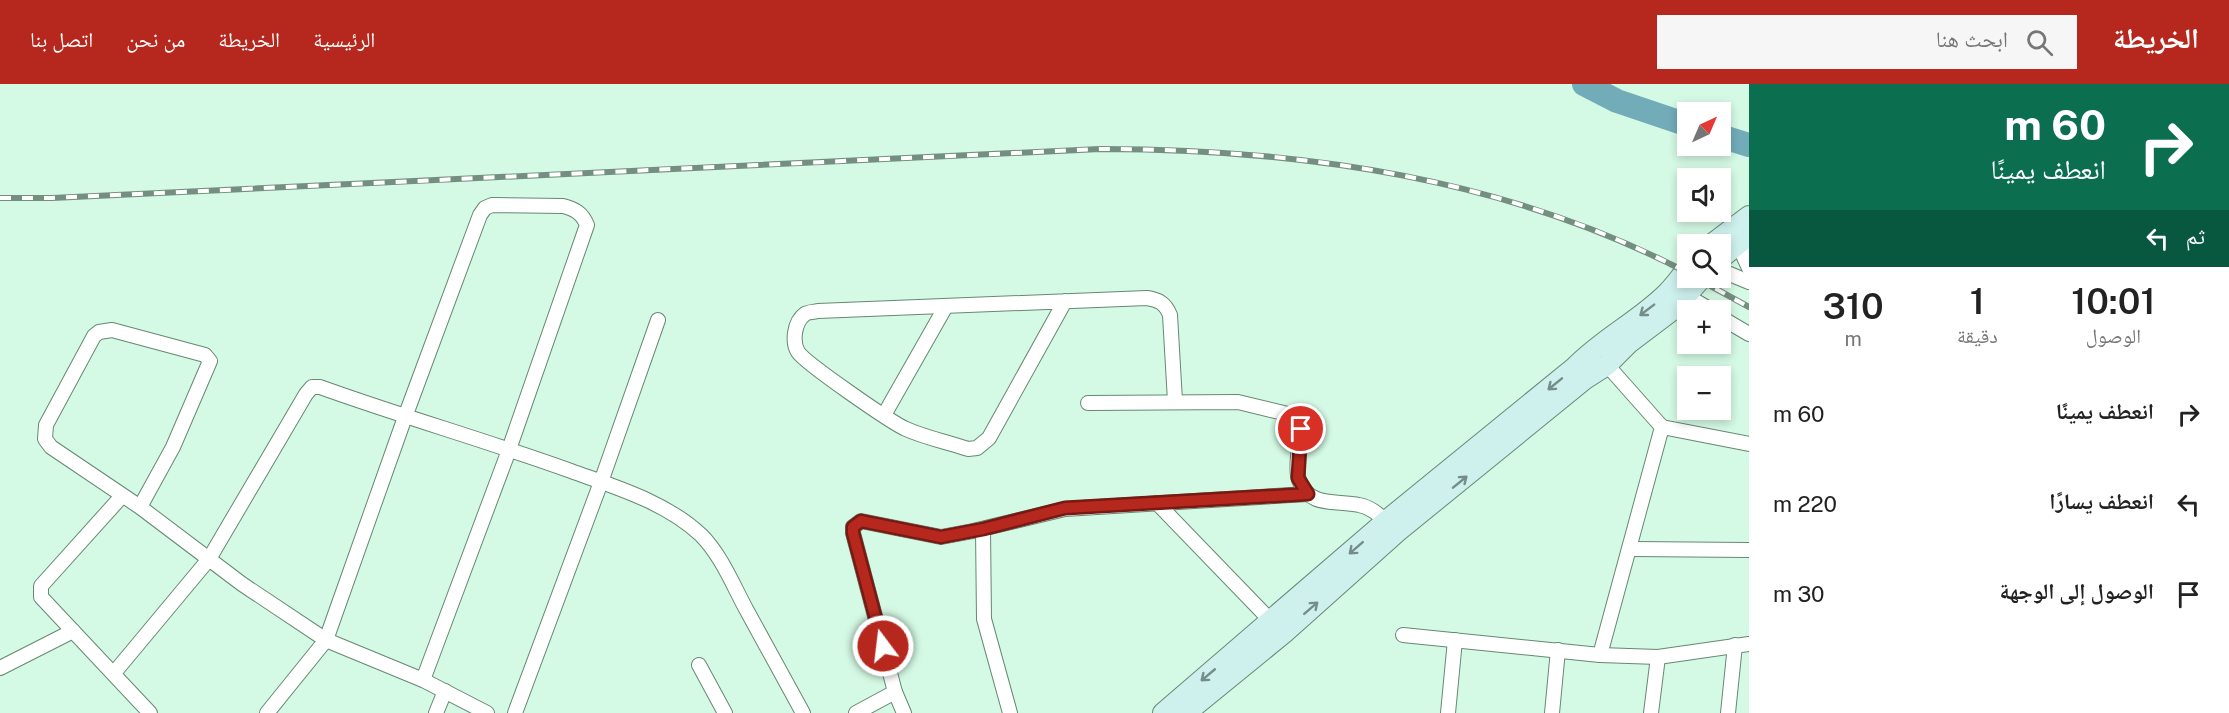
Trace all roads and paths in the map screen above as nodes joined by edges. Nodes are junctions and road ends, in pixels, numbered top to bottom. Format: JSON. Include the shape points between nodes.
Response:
{"nodes":[{"id":1,"x":1749,"y":216,"type":"edge"},
{"id":2,"x":1725,"y":234,"type":"edge"},
{"id":3,"x":1746,"y":238,"type":"edge"},
{"id":4,"x":1731,"y":250,"type":"edge"},
{"id":5,"x":1749,"y":268,"type":"edge"},
{"id":6,"x":1731,"y":275,"type":"edge"},
{"id":7,"x":1677,"y":281,"type":"edge"},
{"id":8,"x":1749,"y":282,"type":"edge"},
{"id":9,"x":1694,"y":288,"type":"edge"},
{"id":10,"x":1687,"y":296,"type":"junction"},
{"id":11,"x":1694,"y":300,"type":"edge"},
{"id":12,"x":1065,"y":301,"type":"junction"},
{"id":13,"x":946,"y":306,"type":"junction"},
{"id":14,"x":658,"y":320,"type":"dead end"},
{"id":15,"x":1731,"y":323,"type":"edge"},
{"id":16,"x":1749,"y":334,"type":"edge"},
{"id":17,"x":1594,"y":349,"type":"junction"},
{"id":18,"x":1606,"y":365,"type":"junction"},
{"id":19,"x":1175,"y":401,"type":"junction"},
{"id":20,"x":1088,"y":403,"type":"dead end"},
{"id":21,"x":884,"y":415,"type":"junction"},
{"id":22,"x":405,"y":417,"type":"junction"},
{"id":23,"x":1662,"y":427,"type":"junction"},
{"id":24,"x":1749,"y":444,"type":"edge"},
{"id":25,"x":510,"y":449,"type":"junction"},
{"id":26,"x":601,"y":482,"type":"junction"},
{"id":27,"x":1308,"y":494,"type":"junction"},
{"id":28,"x":122,"y":496,"type":"junction"},
{"id":29,"x":1157,"y":503,"type":"junction"},
{"id":30,"x":140,"y":507,"type":"junction"},
{"id":31,"x":1386,"y":521,"type":"junction"},
{"id":32,"x":983,"y":529,"type":"junction"},
{"id":33,"x":1630,"y":549,"type":"junction"},
{"id":34,"x":1749,"y":550,"type":"edge"},
{"id":35,"x":209,"y":559,"type":"junction"},
{"id":36,"x":1276,"y":625,"type":"junction"},
{"id":37,"x":73,"y":631,"type":"junction"},
{"id":38,"x":1403,"y":635,"type":"dead end"},
{"id":39,"x":326,"y":640,"type":"junction"},
{"id":40,"x":1455,"y":640,"type":"junction"},
{"id":41,"x":1742,"y":644,"type":"edge"},
{"id":42,"x":1558,"y":650,"type":"junction"},
{"id":43,"x":1600,"y":655,"type":"junction"},
{"id":44,"x":1658,"y":657,"type":"junction"},
{"id":45,"x":699,"y":665,"type":"dead end"},
{"id":46,"x":0,"y":668,"type":"edge"},
{"id":47,"x":114,"y":673,"type":"junction"},
{"id":48,"x":423,"y":680,"type":"junction"},
{"id":49,"x":445,"y":691,"type":"junction"},
{"id":50,"x":896,"y":692,"type":"junction"},
{"id":51,"x":150,"y":713,"type":"edge"},
{"id":52,"x":267,"y":713,"type":"edge"},
{"id":53,"x":436,"y":713,"type":"edge"},
{"id":54,"x":487,"y":713,"type":"edge"},
{"id":55,"x":515,"y":713,"type":"edge"},
{"id":56,"x":725,"y":713,"type":"edge"},
{"id":57,"x":803,"y":713,"type":"edge"},
{"id":58,"x":856,"y":713,"type":"edge"},
{"id":59,"x":904,"y":713,"type":"edge"},
{"id":60,"x":1010,"y":713,"type":"edge"},
{"id":61,"x":1163,"y":713,"type":"edge"},
{"id":62,"x":1186,"y":713,"type":"edge"},
{"id":63,"x":1448,"y":713,"type":"edge"},
{"id":64,"x":1552,"y":713,"type":"edge"},
{"id":65,"x":1652,"y":713,"type":"edge"},
{"id":66,"x":1728,"y":713,"type":"edge"}],
"edges":[{"from":1,"to":2,"type":"main road"},
{"from":3,"to":4,"type":"main road"},
{"from":3,"to":5,"type":"street","via":[[1742,253]]},
{"from":6,"to":8,"type":"street"},
{"from":7,"to":17,"type":"main road","one_way":true,"via":[[1656,303]]},
{"from":9,"to":10,"type":"main road"},
{"from":10,"to":11,"type":"street"},
{"from":10,"to":18,"type":"main road"},
{"from":12,"to":13,"type":"street"},
{"from":12,"to":19,"type":"street","via":[[1147,298],[1167,307]]},
{"from":12,"to":21,"type":"street","via":[[984,444],[968,449],[905,429]]},
{"from":13,"to":21,"type":"street"},
{"from":13,"to":21,"type":"street","via":[[818,311],[798,321],[798,352]]},
{"from":14,"to":26,"type":"street"},
{"from":15,"to":16,"type":"street"},
{"from":17,"to":18,"type":"main road","via":[[1608,350]]},
{"from":17,"to":31,"type":"main road","one_way":true},
{"from":18,"to":23,"type":"street"},
{"from":36,"to":18,"type":"main road","one_way":true},
{"from":19,"to":20,"type":"street"},
{"from":19,"to":27,"type":"street","via":[[1238,402],[1292,415],[1301,429],[1298,478]]},
{"from":22,"to":25,"type":"street"},
{"from":22,"to":25,"type":"street","via":[[485,208],[492,205],[574,209],[587,225]]},
{"from":22,"to":35,"type":"street","via":[[312,387]]},
{"from":22,"to":39,"type":"street"},
{"from":23,"to":24,"type":"street"},
{"from":23,"to":33,"type":"street"},
{"from":25,"to":26,"type":"street"},
{"from":25,"to":48,"type":"street"},
{"from":26,"to":55,"type":"street"},
{"from":26,"to":57,"type":"street","via":[[650,502],[702,536]]},
{"from":27,"to":29,"type":"street"},
{"from":27,"to":31,"type":"street","via":[[1326,503],[1371,509]]},
{"from":28,"to":30,"type":"street"},
{"from":28,"to":30,"type":"street","via":[[45,439],[46,425],[94,336],[112,330],[206,355],[210,361],[173,447]]},
{"from":28,"to":37,"type":"street","via":[[41,586],[41,597]]},
{"from":29,"to":32,"type":"street","via":[[1065,508]]},
{"from":29,"to":36,"type":"street"},
{"from":30,"to":35,"type":"street"},
{"from":31,"to":36,"type":"main road","one_way":true},
{"from":32,"to":50,"type":"street","via":[[941,537],[861,521],[853,527]]},
{"from":32,"to":60,"type":"street","via":[[984,619]]},
{"from":33,"to":34,"type":"street"},
{"from":33,"to":43,"type":"street"},
{"from":35,"to":39,"type":"street"},
{"from":35,"to":47,"type":"street"},
{"from":36,"to":61,"type":"main road","one_way":true},
{"from":36,"to":62,"type":"main road"},
{"from":37,"to":46,"type":"street"},
{"from":37,"to":47,"type":"street"},
{"from":38,"to":40,"type":"street"},
{"from":39,"to":48,"type":"street"},
{"from":39,"to":52,"type":"street"},
{"from":40,"to":42,"type":"street"},
{"from":40,"to":63,"type":"street"},
{"from":41,"to":44,"type":"street"},
{"from":41,"to":66,"type":"street"},
{"from":42,"to":43,"type":"street"},
{"from":42,"to":64,"type":"street"},
{"from":43,"to":44,"type":"street"},
{"from":44,"to":65,"type":"street"},
{"from":45,"to":56,"type":"street"},
{"from":47,"to":51,"type":"street"},
{"from":48,"to":49,"type":"street"},
{"from":49,"to":53,"type":"street"},
{"from":49,"to":54,"type":"street"},
{"from":50,"to":58,"type":"street"},
{"from":50,"to":59,"type":"street"}]}
